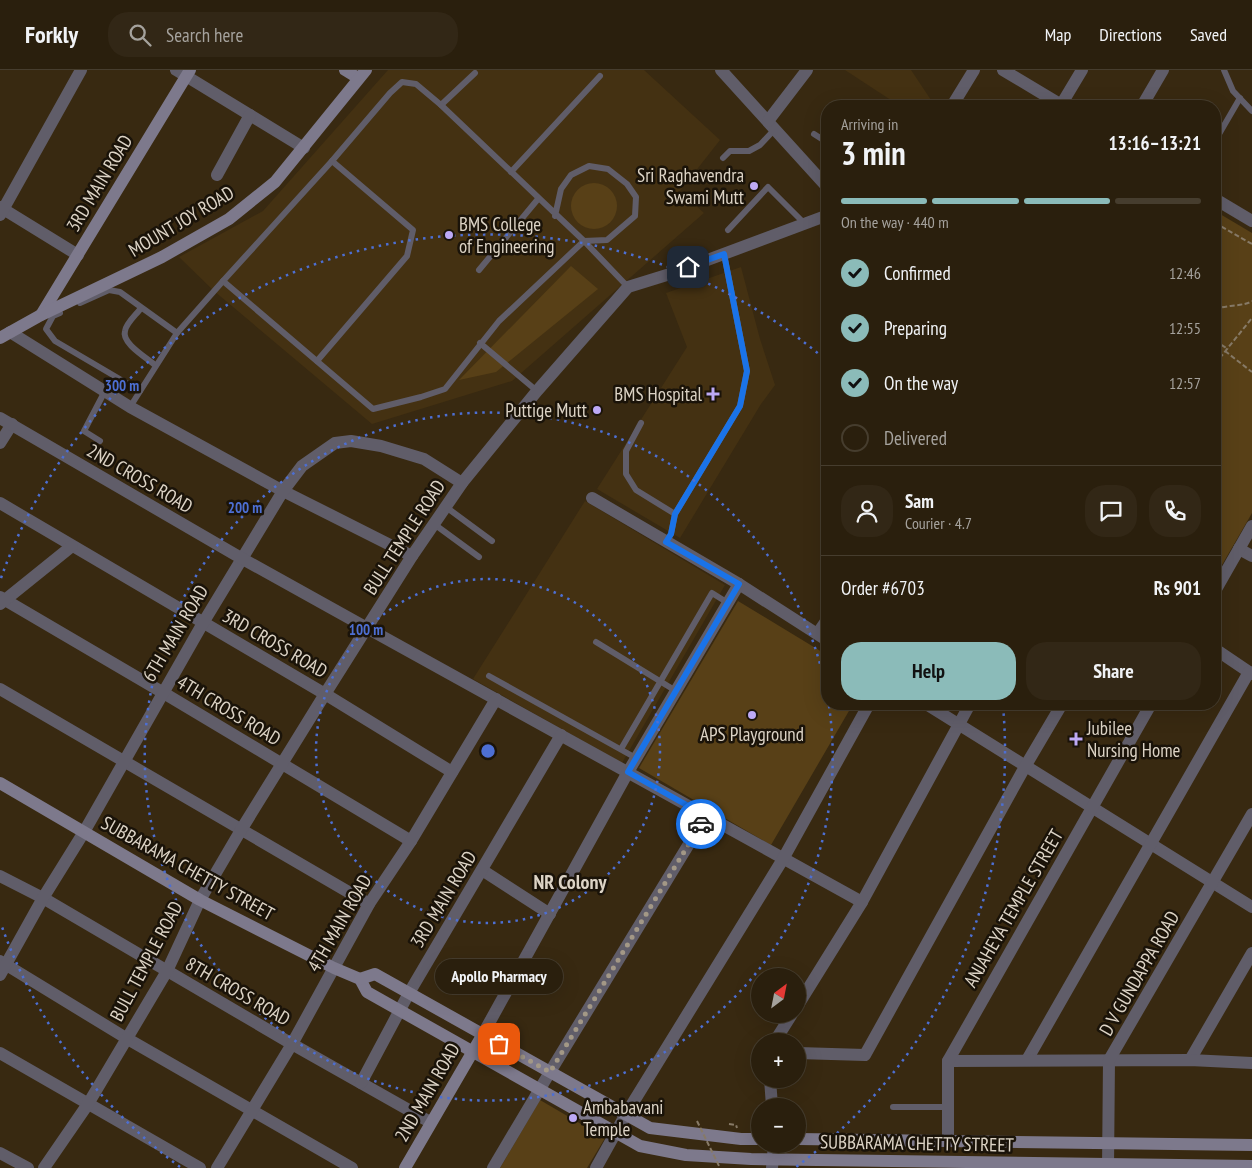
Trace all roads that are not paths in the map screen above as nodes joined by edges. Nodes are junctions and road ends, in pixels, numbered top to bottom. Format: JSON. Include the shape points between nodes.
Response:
{"nodes":[{"id":1,"x":81,"y":70,"type":"edge"},
{"id":2,"x":345,"y":70,"type":"edge"},
{"id":3,"x":721,"y":70,"type":"edge"},
{"id":4,"x":807,"y":70,"type":"edge"},
{"id":5,"x":974,"y":70,"type":"edge"},
{"id":6,"x":1003,"y":70,"type":"edge"},
{"id":7,"x":1082,"y":70,"type":"edge"},
{"id":8,"x":1163,"y":70,"type":"edge"},
{"id":9,"x":1224,"y":70,"type":"edge"},
{"id":10,"x":184,"y":72,"type":"edge"},
{"id":11,"x":475,"y":73,"type":"dead end"},
{"id":12,"x":362,"y":74,"type":"edge"},
{"id":13,"x":600,"y":76,"type":"dead end"},
{"id":14,"x":1240,"y":98,"type":"junction"},
{"id":15,"x":956,"y":100,"type":"edge"},
{"id":16,"x":1052,"y":100,"type":"edge"},
{"id":17,"x":1065,"y":100,"type":"edge"},
{"id":18,"x":1146,"y":100,"type":"edge"},
{"id":19,"x":441,"y":105,"type":"junction"},
{"id":20,"x":1252,"y":111,"type":"edge"},
{"id":21,"x":250,"y":115,"type":"junction"},
{"id":22,"x":771,"y":125,"type":"junction"},
{"id":23,"x":1221,"y":131,"type":"edge"},
{"id":24,"x":814,"y":134,"type":"dead end"},
{"id":25,"x":821,"y":138,"type":"edge"},
{"id":26,"x":304,"y":148,"type":"junction"},
{"id":27,"x":724,"y":158,"type":"dead end"},
{"id":28,"x":332,"y":161,"type":"junction"},
{"id":29,"x":511,"y":172,"type":"junction"},
{"id":30,"x":217,"y":175,"type":"dead end"},
{"id":31,"x":821,"y":180,"type":"edge"},
{"id":32,"x":538,"y":199,"type":"junction"},
{"id":33,"x":1221,"y":203,"type":"edge"},
{"id":34,"x":1,"y":210,"type":"edge"},
{"id":35,"x":555,"y":216,"type":"junction"},
{"id":36,"x":821,"y":217,"type":"edge"},
{"id":37,"x":1252,"y":221,"type":"edge"},
{"id":38,"x":804,"y":223,"type":"junction"},
{"id":39,"x":728,"y":230,"type":"dead end"},
{"id":40,"x":584,"y":241,"type":"junction"},
{"id":41,"x":724,"y":254,"type":"junction"},
{"id":42,"x":78,"y":255,"type":"junction"},
{"id":43,"x":478,"y":270,"type":"dead end"},
{"id":44,"x":223,"y":281,"type":"junction"},
{"id":45,"x":628,"y":287,"type":"junction"},
{"id":46,"x":141,"y":308,"type":"junction"},
{"id":47,"x":41,"y":315,"type":"junction"},
{"id":48,"x":177,"y":332,"type":"junction"},
{"id":49,"x":5,"y":335,"type":"edge"},
{"id":50,"x":480,"y":344,"type":"junction"},
{"id":51,"x":317,"y":361,"type":"junction"},
{"id":52,"x":155,"y":365,"type":"junction"},
{"id":53,"x":105,"y":391,"type":"junction"},
{"id":54,"x":140,"y":391,"type":"junction"},
{"id":55,"x":537,"y":391,"type":"junction"},
{"id":56,"x":130,"y":407,"type":"junction"},
{"id":57,"x":0,"y":418,"type":"edge"},
{"id":58,"x":641,"y":423,"type":"dead end"},
{"id":59,"x":12,"y":424,"type":"junction"},
{"id":60,"x":100,"y":441,"type":"dead end"},
{"id":61,"x":0,"y":443,"type":"edge"},
{"id":62,"x":462,"y":483,"type":"junction"},
{"id":63,"x":283,"y":491,"type":"junction"},
{"id":64,"x":592,"y":498,"type":"dead end"},
{"id":65,"x":0,"y":503,"type":"edge"},
{"id":66,"x":446,"y":507,"type":"junction"},
{"id":67,"x":675,"y":514,"type":"junction"},
{"id":68,"x":434,"y":524,"type":"junction"},
{"id":69,"x":1252,"y":526,"type":"edge"},
{"id":70,"x":492,"y":541,"type":"dead end"},
{"id":71,"x":666,"y":542,"type":"junction"},
{"id":72,"x":72,"y":546,"type":"junction"},
{"id":73,"x":1239,"y":549,"type":"junction"},
{"id":74,"x":412,"y":556,"type":"junction"},
{"id":75,"x":479,"y":556,"type":"dead end"},
{"id":76,"x":1252,"y":556,"type":"edge"},
{"id":77,"x":241,"y":558,"type":"junction"},
{"id":78,"x":1221,"y":580,"type":"edge"},
{"id":79,"x":739,"y":584,"type":"junction"},
{"id":80,"x":1,"y":600,"type":"edge"},
{"id":81,"x":728,"y":602,"type":"junction"},
{"id":82,"x":203,"y":623,"type":"junction"},
{"id":83,"x":821,"y":623,"type":"edge"},
{"id":84,"x":367,"y":628,"type":"junction"},
{"id":85,"x":815,"y":632,"type":"junction"},
{"id":86,"x":821,"y":636,"type":"edge"},
{"id":87,"x":596,"y":642,"type":"dead end"},
{"id":88,"x":1221,"y":653,"type":"edge"},
{"id":89,"x":1250,"y":673,"type":"edge"},
{"id":90,"x":489,"y":676,"type":"dead end"},
{"id":91,"x":660,"y":682,"type":"junction"},
{"id":92,"x":0,"y":689,"type":"edge"},
{"id":93,"x":162,"y":692,"type":"junction"},
{"id":94,"x":676,"y":692,"type":"junction"},
{"id":95,"x":325,"y":694,"type":"junction"},
{"id":96,"x":496,"y":699,"type":"junction"},
{"id":97,"x":865,"y":710,"type":"edge"},
{"id":98,"x":936,"y":710,"type":"edge"},
{"id":99,"x":966,"y":710,"type":"edge"},
{"id":100,"x":1058,"y":710,"type":"edge"},
{"id":101,"x":1148,"y":710,"type":"edge"},
{"id":102,"x":958,"y":724,"type":"junction"},
{"id":103,"x":561,"y":735,"type":"junction"},
{"id":104,"x":621,"y":749,"type":"junction"},
{"id":105,"x":636,"y":758,"type":"junction"},
{"id":106,"x":124,"y":762,"type":"junction"},
{"id":107,"x":282,"y":764,"type":"junction"},
{"id":108,"x":1026,"y":765,"type":"junction"},
{"id":109,"x":452,"y":772,"type":"junction"},
{"id":110,"x":628,"y":772,"type":"junction"},
{"id":111,"x":1,"y":786,"type":"edge"},
{"id":112,"x":1092,"y":807,"type":"junction"},
{"id":113,"x":1252,"y":814,"type":"edge"},
{"id":114,"x":706,"y":816,"type":"junction"},
{"id":115,"x":241,"y":830,"type":"junction"},
{"id":116,"x":84,"y":832,"type":"junction"},
{"id":117,"x":411,"y":841,"type":"junction"},
{"id":118,"x":1150,"y":843,"type":"junction"},
{"id":119,"x":783,"y":859,"type":"junction"},
{"id":120,"x":482,"y":870,"type":"junction"},
{"id":121,"x":0,"y":876,"type":"edge"},
{"id":122,"x":1214,"y":883,"type":"junction"},
{"id":123,"x":43,"y":898,"type":"junction"},
{"id":124,"x":200,"y":900,"type":"junction"},
{"id":125,"x":862,"y":902,"type":"junction"},
{"id":126,"x":369,"y":904,"type":"junction"},
{"id":127,"x":1252,"y":907,"type":"edge"},
{"id":128,"x":550,"y":914,"type":"junction"},
{"id":129,"x":1252,"y":953,"type":"edge"},
{"id":130,"x":2,"y":967,"type":"edge"},
{"id":131,"x":334,"y":968,"type":"junction"},
{"id":132,"x":167,"y":971,"type":"junction"},
{"id":133,"x":360,"y":979,"type":"junction"},
{"id":134,"x":806,"y":992,"type":"edge"},
{"id":135,"x":409,"y":993,"type":"junction"},
{"id":136,"x":400,"y":1011,"type":"junction"},
{"id":137,"x":483,"y":1034,"type":"junction"},
{"id":138,"x":126,"y":1038,"type":"junction"},
{"id":139,"x":292,"y":1044,"type":"junction"},
{"id":140,"x":473,"y":1052,"type":"junction"},
{"id":141,"x":0,"y":1053,"type":"edge"},
{"id":142,"x":806,"y":1053,"type":"edge"},
{"id":143,"x":948,"y":1060,"type":"junction"},
{"id":144,"x":1027,"y":1060,"type":"junction"},
{"id":145,"x":1109,"y":1060,"type":"junction"},
{"id":146,"x":1190,"y":1060,"type":"junction"},
{"id":147,"x":1252,"y":1063,"type":"edge"},
{"id":148,"x":550,"y":1072,"type":"junction"},
{"id":149,"x":361,"y":1083,"type":"junction"},
{"id":150,"x":539,"y":1090,"type":"junction"},
{"id":151,"x":88,"y":1104,"type":"junction"},
{"id":152,"x":893,"y":1107,"type":"dead end"},
{"id":153,"x":948,"y":1107,"type":"junction"},
{"id":154,"x":252,"y":1110,"type":"junction"},
{"id":155,"x":626,"y":1114,"type":"junction"},
{"id":156,"x":430,"y":1122,"type":"junction"},
{"id":157,"x":616,"y":1133,"type":"junction"},
{"id":158,"x":751,"y":1139,"type":"edge"},
{"id":159,"x":806,"y":1139,"type":"edge"},
{"id":160,"x":948,"y":1141,"type":"junction"},
{"id":161,"x":1109,"y":1144,"type":"junction"},
{"id":162,"x":1252,"y":1146,"type":"edge"},
{"id":163,"x":0,"y":1153,"type":"edge"},
{"id":164,"x":773,"y":1164,"type":"edge"},
{"id":165,"x":977,"y":1165,"type":"edge"},
{"id":166,"x":1108,"y":1166,"type":"edge"},
{"id":167,"x":1252,"y":1166,"type":"edge"},
{"id":168,"x":28,"y":1168,"type":"edge"},
{"id":169,"x":44,"y":1168,"type":"edge"},
{"id":170,"x":200,"y":1168,"type":"edge"},
{"id":171,"x":217,"y":1168,"type":"edge"},
{"id":172,"x":352,"y":1168,"type":"edge"},
{"id":173,"x":405,"y":1168,"type":"edge"},
{"id":174,"x":494,"y":1168,"type":"edge"},
{"id":175,"x":596,"y":1168,"type":"edge"}],
"edges":[{"from":1,"to":34,"type":"street"},
{"from":2,"to":12,"type":"main road"},
{"from":3,"to":22,"type":"street"},
{"from":4,"to":22,"type":"street"},
{"from":5,"to":15,"type":"street"},
{"from":6,"to":16,"type":"street"},
{"from":7,"to":17,"type":"street"},
{"from":8,"to":18,"type":"street"},
{"from":9,"to":14,"type":"lane"},
{"from":10,"to":21,"type":"street"},
{"from":10,"to":42,"type":"main road","name":"3RD MAIN ROAD"},
{"from":11,"to":19,"type":"lane"},
{"from":12,"to":26,"type":"main road","name":"MOUNT JOY ROAD"},
{"from":13,"to":29,"type":"lane"},
{"from":14,"to":20,"type":"lane"},
{"from":14,"to":23,"type":"lane"},
{"from":19,"to":28,"type":"lane","via":[[416,84],[402,82]]},
{"from":19,"to":29,"type":"lane"},
{"from":21,"to":26,"type":"street"},
{"from":21,"to":30,"type":"street"},
{"from":22,"to":27,"type":"lane","via":[[760,145],[749,151],[730,151]]},
{"from":22,"to":31,"type":"street"},
{"from":24,"to":25,"type":"lane"},
{"from":26,"to":47,"type":"main road","name":"MOUNT JOY ROAD","via":[[275,182],[229,219],[162,257]]},
{"from":28,"to":44,"type":"lane"},
{"from":28,"to":51,"type":"lane","via":[[413,230],[407,256]]},
{"from":29,"to":32,"type":"lane"},
{"from":32,"to":35,"type":"lane"},
{"from":32,"to":43,"type":"lane"},
{"from":33,"to":37,"type":"street"},
{"from":34,"to":42,"type":"street"},
{"from":35,"to":40,"type":"lane"},
{"from":35,"to":40,"type":"lane","via":[[560,189],[571,175],[588,166],[608,169],[627,184],[636,197],[635,216],[607,240]]},
{"from":36,"to":38,"type":"street"},
{"from":38,"to":39,"type":"lane","via":[[768,187]]},
{"from":38,"to":41,"type":"street"},
{"from":40,"to":45,"type":"lane"},
{"from":40,"to":50,"type":"lane","via":[[499,321]]},
{"from":41,"to":45,"type":"street"},
{"from":41,"to":67,"type":"lane","via":[[747,371],[740,406]]},
{"from":42,"to":47,"type":"main road","name":"3RD MAIN ROAD"},
{"from":44,"to":48,"type":"lane"},
{"from":44,"to":51,"type":"lane"},
{"from":45,"to":55,"type":"street","name":"BULL TEMPLE ROAD"},
{"from":46,"to":48,"type":"lane"},
{"from":46,"to":52,"type":"lane","via":[[125,330],[125,338]]},
{"from":46,"to":54,"type":"lane","via":[[120,292],[109,290],[52,316],[46,329],[55,341]]},
{"from":47,"to":49,"type":"main road","name":"MOUNT JOY ROAD"},
{"from":48,"to":52,"type":"lane"},
{"from":49,"to":53,"type":"street"},
{"from":50,"to":51,"type":"lane","via":[[445,389],[373,409]]},
{"from":50,"to":55,"type":"lane"},
{"from":52,"to":54,"type":"lane"},
{"from":53,"to":56,"type":"street"},
{"from":53,"to":60,"type":"lane","via":[[84,430]]},
{"from":54,"to":56,"type":"lane"},
{"from":55,"to":62,"type":"street","name":"BULL TEMPLE ROAD"},
{"from":56,"to":63,"type":"street"},
{"from":57,"to":59,"type":"street","name":"2ND CROSS ROAD"},
{"from":58,"to":67,"type":"lane","via":[[626,451],[626,474],[636,490]]},
{"from":59,"to":61,"type":"street"},
{"from":59,"to":77,"type":"street","name":"2ND CROSS ROAD"},
{"from":62,"to":63,"type":"street","name":"6TH MAIN ROAD","via":[[424,459],[382,446],[351,441],[335,443],[302,466]]},
{"from":62,"to":66,"type":"street","name":"BULL TEMPLE ROAD"},
{"from":63,"to":74,"type":"street"},
{"from":63,"to":77,"type":"street","name":"6TH MAIN ROAD"},
{"from":64,"to":71,"type":"street"},
{"from":65,"to":72,"type":"street","name":"3RD CROSS ROAD"},
{"from":66,"to":68,"type":"street","name":"BULL TEMPLE ROAD"},
{"from":66,"to":70,"type":"lane"},
{"from":67,"to":71,"type":"lane"},
{"from":68,"to":74,"type":"street","name":"BULL TEMPLE ROAD"},
{"from":68,"to":75,"type":"lane"},
{"from":69,"to":73,"type":"street"},
{"from":71,"to":79,"type":"street"},
{"from":72,"to":80,"type":"street"},
{"from":72,"to":82,"type":"street","name":"3RD CROSS ROAD"},
{"from":73,"to":76,"type":"street"},
{"from":73,"to":78,"type":"street"},
{"from":74,"to":84,"type":"street","name":"BULL TEMPLE ROAD"},
{"from":77,"to":82,"type":"street","name":"6TH MAIN ROAD"},
{"from":77,"to":84,"type":"street","name":"2ND CROSS ROAD"},
{"from":79,"to":81,"type":"street","name":"2ND MAIN ROAD"},
{"from":79,"to":85,"type":"street"},
{"from":80,"to":93,"type":"street","name":"4TH CROSS ROAD"},
{"from":81,"to":91,"type":"lane","via":[[712,593]]},
{"from":81,"to":94,"type":"street","name":"2ND MAIN ROAD"},
{"from":82,"to":93,"type":"street","name":"6TH MAIN ROAD"},
{"from":82,"to":95,"type":"street","name":"3RD CROSS ROAD"},
{"from":83,"to":85,"type":"lane"},
{"from":84,"to":95,"type":"street","name":"BULL TEMPLE ROAD"},
{"from":84,"to":96,"type":"street","name":"2ND CROSS ROAD"},
{"from":85,"to":86,"type":"street"},
{"from":87,"to":91,"type":"lane"},
{"from":88,"to":89,"type":"street"},
{"from":89,"to":118,"type":"street"},
{"from":90,"to":104,"type":"lane"},
{"from":91,"to":94,"type":"lane"},
{"from":91,"to":104,"type":"lane"},
{"from":92,"to":106,"type":"street"},
{"from":93,"to":106,"type":"street","name":"6TH MAIN ROAD"},
{"from":93,"to":107,"type":"street","name":"4TH CROSS ROAD"},
{"from":94,"to":105,"type":"street","name":"2ND MAIN ROAD"},
{"from":95,"to":107,"type":"street","name":"BULL TEMPLE ROAD"},
{"from":95,"to":109,"type":"street","name":"3RD CROSS ROAD"},
{"from":96,"to":103,"type":"street","name":"2ND CROSS ROAD"},
{"from":96,"to":109,"type":"street","name":"4TH MAIN ROAD"},
{"from":97,"to":119,"type":"street"},
{"from":98,"to":102,"type":"street"},
{"from":99,"to":102,"type":"street"},
{"from":100,"to":108,"type":"street"},
{"from":101,"to":112,"type":"street","name":"ANJAHEYA TEMPLE STREET"},
{"from":102,"to":108,"type":"street"},
{"from":102,"to":125,"type":"street"},
{"from":103,"to":110,"type":"street","name":"2ND CROSS ROAD"},
{"from":103,"to":120,"type":"street","name":"3RD MAIN ROAD"},
{"from":104,"to":105,"type":"lane"},
{"from":105,"to":110,"type":"street","name":"2ND MAIN ROAD"},
{"from":106,"to":115,"type":"street"},
{"from":106,"to":116,"type":"street","name":"6TH MAIN ROAD"},
{"from":107,"to":115,"type":"street","name":"BULL TEMPLE ROAD"},
{"from":107,"to":117,"type":"street","name":"4TH CROSS ROAD"},
{"from":108,"to":112,"type":"street"},
{"from":108,"to":142,"type":"street","via":[[865,1055]]},
{"from":109,"to":117,"type":"street","name":"4TH MAIN ROAD"},
{"from":110,"to":114,"type":"street","name":"2ND CROSS ROAD"},
{"from":110,"to":128,"type":"street","name":"2ND MAIN ROAD"},
{"from":111,"to":116,"type":"main road","name":"SUBBARAMA CHETTY STREET"},
{"from":112,"to":118,"type":"street"},
{"from":112,"to":143,"type":"street","name":"ANJAHEYA TEMPLE STREET"},
{"from":113,"to":122,"type":"street","name":"D V GUNDAPPA ROAD"},
{"from":114,"to":119,"type":"street","name":"2ND CROSS ROAD"},
{"from":114,"to":148,"type":"street"},
{"from":115,"to":124,"type":"street","name":"BULL TEMPLE ROAD"},
{"from":115,"to":126,"type":"street"},
{"from":116,"to":123,"type":"street","name":"6TH MAIN ROAD"},
{"from":116,"to":124,"type":"main road","name":"SUBBARAMA CHETTY STREET"},
{"from":117,"to":126,"type":"street","name":"4TH MAIN ROAD"},
{"from":118,"to":122,"type":"street"},
{"from":118,"to":144,"type":"street"},
{"from":119,"to":125,"type":"street","name":"2ND CROSS ROAD"},
{"from":119,"to":155,"type":"street"},
{"from":120,"to":128,"type":"street"},
{"from":120,"to":135,"type":"street","name":"3RD MAIN ROAD"},
{"from":121,"to":123,"type":"street","name":"8TH CROSS ROAD"},
{"from":122,"to":127,"type":"street"},
{"from":122,"to":145,"type":"street","name":"D V GUNDAPPA ROAD"},
{"from":123,"to":130,"type":"street","name":"6TH MAIN ROAD"},
{"from":123,"to":132,"type":"street","name":"8TH CROSS ROAD"},
{"from":124,"to":131,"type":"main road","name":"SUBBARAMA CHETTY STREET"},
{"from":124,"to":132,"type":"street","name":"BULL TEMPLE ROAD"},
{"from":125,"to":134,"type":"street"},
{"from":126,"to":131,"type":"street","name":"4TH MAIN ROAD"},
{"from":128,"to":137,"type":"street","name":"2ND MAIN ROAD"},
{"from":129,"to":146,"type":"street"},
{"from":130,"to":138,"type":"street"},
{"from":131,"to":133,"type":"main road","name":"SUBBARAMA CHETTY STREET"},
{"from":131,"to":139,"type":"street","name":"4TH MAIN ROAD"},
{"from":132,"to":138,"type":"street","name":"BULL TEMPLE ROAD"},
{"from":132,"to":139,"type":"street","name":"8TH CROSS ROAD"},
{"from":133,"to":135,"type":"main road","name":"SUBBARAMA CHETTY STREET","via":[[375,974]]},
{"from":133,"to":136,"type":"main road","name":"SUBBARAMA CHETTY STREET","via":[[367,992]]},
{"from":135,"to":136,"type":"street","name":"3RD MAIN ROAD"},
{"from":135,"to":137,"type":"main road","name":"SUBBARAMA CHETTY STREET"},
{"from":136,"to":140,"type":"main road","name":"SUBBARAMA CHETTY STREET"},
{"from":136,"to":149,"type":"street","name":"3RD MAIN ROAD"},
{"from":137,"to":140,"type":"main road","name":"2ND MAIN ROAD"},
{"from":137,"to":148,"type":"main road","name":"SUBBARAMA CHETTY STREET"},
{"from":138,"to":151,"type":"street","name":"BULL TEMPLE ROAD"},
{"from":138,"to":154,"type":"street"},
{"from":139,"to":149,"type":"street","name":"8TH CROSS ROAD"},
{"from":139,"to":154,"type":"street","name":"4TH MAIN ROAD"},
{"from":140,"to":150,"type":"main road","name":"SUBBARAMA CHETTY STREET"},
{"from":140,"to":156,"type":"main road","name":"2ND MAIN ROAD"},
{"from":141,"to":151,"type":"street"},
{"from":143,"to":144,"type":"street"},
{"from":143,"to":153,"type":"street","name":"ANJAHEYA TEMPLE STREET"},
{"from":144,"to":145,"type":"street"},
{"from":145,"to":146,"type":"street"},
{"from":145,"to":161,"type":"street","name":"D V GUNDAPPA ROAD"},
{"from":146,"to":147,"type":"street"},
{"from":148,"to":150,"type":"street"},
{"from":148,"to":155,"type":"main road","name":"SUBBARAMA CHETTY STREET"},
{"from":149,"to":156,"type":"street","name":"8TH CROSS ROAD"},
{"from":150,"to":157,"type":"main road","name":"SUBBARAMA CHETTY STREET"},
{"from":150,"to":174,"type":"street"},
{"from":151,"to":169,"type":"street","name":"BULL TEMPLE ROAD"},
{"from":151,"to":170,"type":"street"},
{"from":152,"to":153,"type":"lane"},
{"from":153,"to":160,"type":"street","name":"ANJAHEYA TEMPLE STREET"},
{"from":154,"to":171,"type":"street","name":"4TH MAIN ROAD"},
{"from":154,"to":172,"type":"street"},
{"from":155,"to":157,"type":"street"},
{"from":155,"to":158,"type":"main road","name":"SUBBARAMA CHETTY STREET","via":[[650,1128]]},
{"from":156,"to":173,"type":"main road","name":"2ND MAIN ROAD"},
{"from":157,"to":164,"type":"main road","name":"SUBBARAMA CHETTY STREET","via":[[640,1146],[686,1155]]},
{"from":157,"to":175,"type":"street"},
{"from":159,"to":160,"type":"main road","name":"SUBBARAMA CHETTY STREET"},
{"from":160,"to":161,"type":"main road","name":"SUBBARAMA CHETTY STREET"},
{"from":161,"to":162,"type":"main road","name":"SUBBARAMA CHETTY STREET"},
{"from":161,"to":166,"type":"street","name":"D V GUNDAPPA ROAD"},
{"from":163,"to":168,"type":"street"},
{"from":164,"to":165,"type":"main road","name":"SUBBARAMA CHETTY STREET"},
{"from":165,"to":166,"type":"main road","name":"SUBBARAMA CHETTY STREET"},
{"from":166,"to":167,"type":"main road","name":"SUBBARAMA CHETTY STREET"}]}
